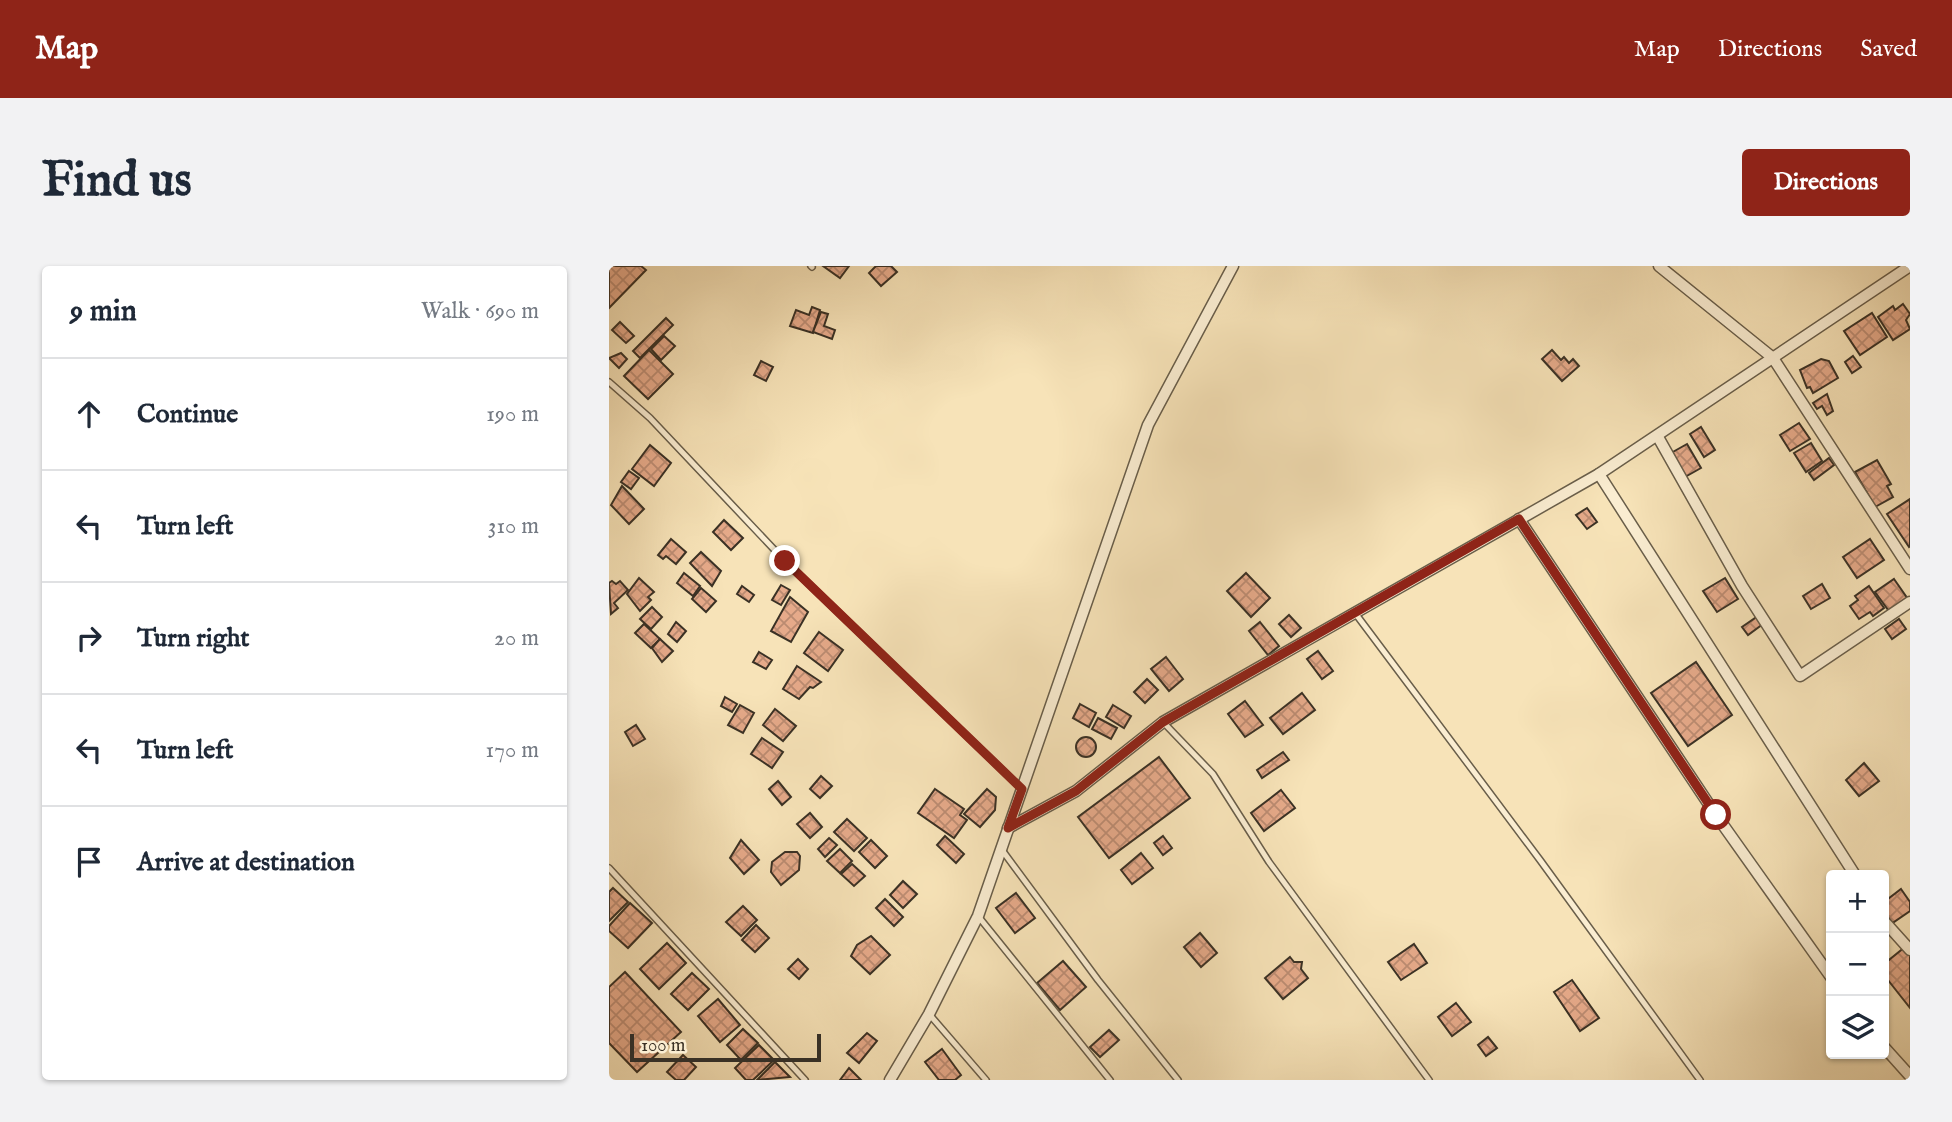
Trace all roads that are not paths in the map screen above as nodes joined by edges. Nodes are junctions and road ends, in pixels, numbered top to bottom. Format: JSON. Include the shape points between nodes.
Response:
{"nodes":[{"id":1,"x":1659,"y":266,"type":"edge"},
{"id":2,"x":1910,"y":266,"type":"edge"},
{"id":3,"x":1230,"y":268,"type":"edge"},
{"id":4,"x":1773,"y":358,"type":"junction"},
{"id":5,"x":609,"y":382,"type":"edge"},
{"id":6,"x":1658,"y":437,"type":"junction"},
{"id":7,"x":1599,"y":474,"type":"junction"},
{"id":8,"x":1519,"y":519,"type":"junction"},
{"id":9,"x":1910,"y":569,"type":"edge"},
{"id":10,"x":1910,"y":602,"type":"edge"},
{"id":11,"x":1355,"y":613,"type":"junction"},
{"id":12,"x":1163,"y":722,"type":"junction"},
{"id":13,"x":1022,"y":789,"type":"junction"},
{"id":14,"x":1008,"y":828,"type":"junction"},
{"id":15,"x":1000,"y":847,"type":"junction"},
{"id":16,"x":609,"y":868,"type":"edge"},
{"id":17,"x":1852,"y":870,"type":"edge"},
{"id":18,"x":978,"y":916,"type":"junction"},
{"id":19,"x":1889,"y":927,"type":"edge"},
{"id":20,"x":1910,"y":950,"type":"edge"},
{"id":21,"x":1826,"y":970,"type":"edge"},
{"id":22,"x":929,"y":1014,"type":"junction"},
{"id":23,"x":1889,"y":1053,"type":"edge"},
{"id":24,"x":1910,"y":1076,"type":"edge"},
{"id":25,"x":805,"y":1080,"type":"edge"},
{"id":26,"x":890,"y":1080,"type":"edge"},
{"id":27,"x":986,"y":1080,"type":"edge"},
{"id":28,"x":1110,"y":1080,"type":"edge"},
{"id":29,"x":1178,"y":1080,"type":"edge"},
{"id":30,"x":1429,"y":1080,"type":"edge"},
{"id":31,"x":1700,"y":1080,"type":"edge"}],
"edges":[{"from":1,"to":4,"type":"street"},
{"from":2,"to":4,"type":"street"},
{"from":3,"to":13,"type":"street","via":[[1148,425]]},
{"from":4,"to":6,"type":"street"},
{"from":4,"to":9,"type":"street"},
{"from":5,"to":13,"type":"lane","via":[[650,418],[785,561]]},
{"from":6,"to":7,"type":"street"},
{"from":6,"to":10,"type":"street","via":[[1742,586],[1800,676]]},
{"from":7,"to":8,"type":"street"},
{"from":7,"to":17,"type":"street"},
{"from":8,"to":11,"type":"street"},
{"from":8,"to":21,"type":"street","via":[[1716,815]]},
{"from":11,"to":12,"type":"street"},
{"from":11,"to":31,"type":"lane"},
{"from":12,"to":14,"type":"street","via":[[1076,791]]},
{"from":12,"to":30,"type":"lane","via":[[1213,774],[1269,862]]},
{"from":13,"to":14,"type":"street"},
{"from":14,"to":15,"type":"street"},
{"from":15,"to":18,"type":"street"},
{"from":15,"to":29,"type":"lane"},
{"from":16,"to":25,"type":"lane"},
{"from":18,"to":22,"type":"street"},
{"from":18,"to":28,"type":"lane"},
{"from":19,"to":20,"type":"street"},
{"from":22,"to":26,"type":"street"},
{"from":22,"to":27,"type":"lane"},
{"from":23,"to":24,"type":"street"}]}
